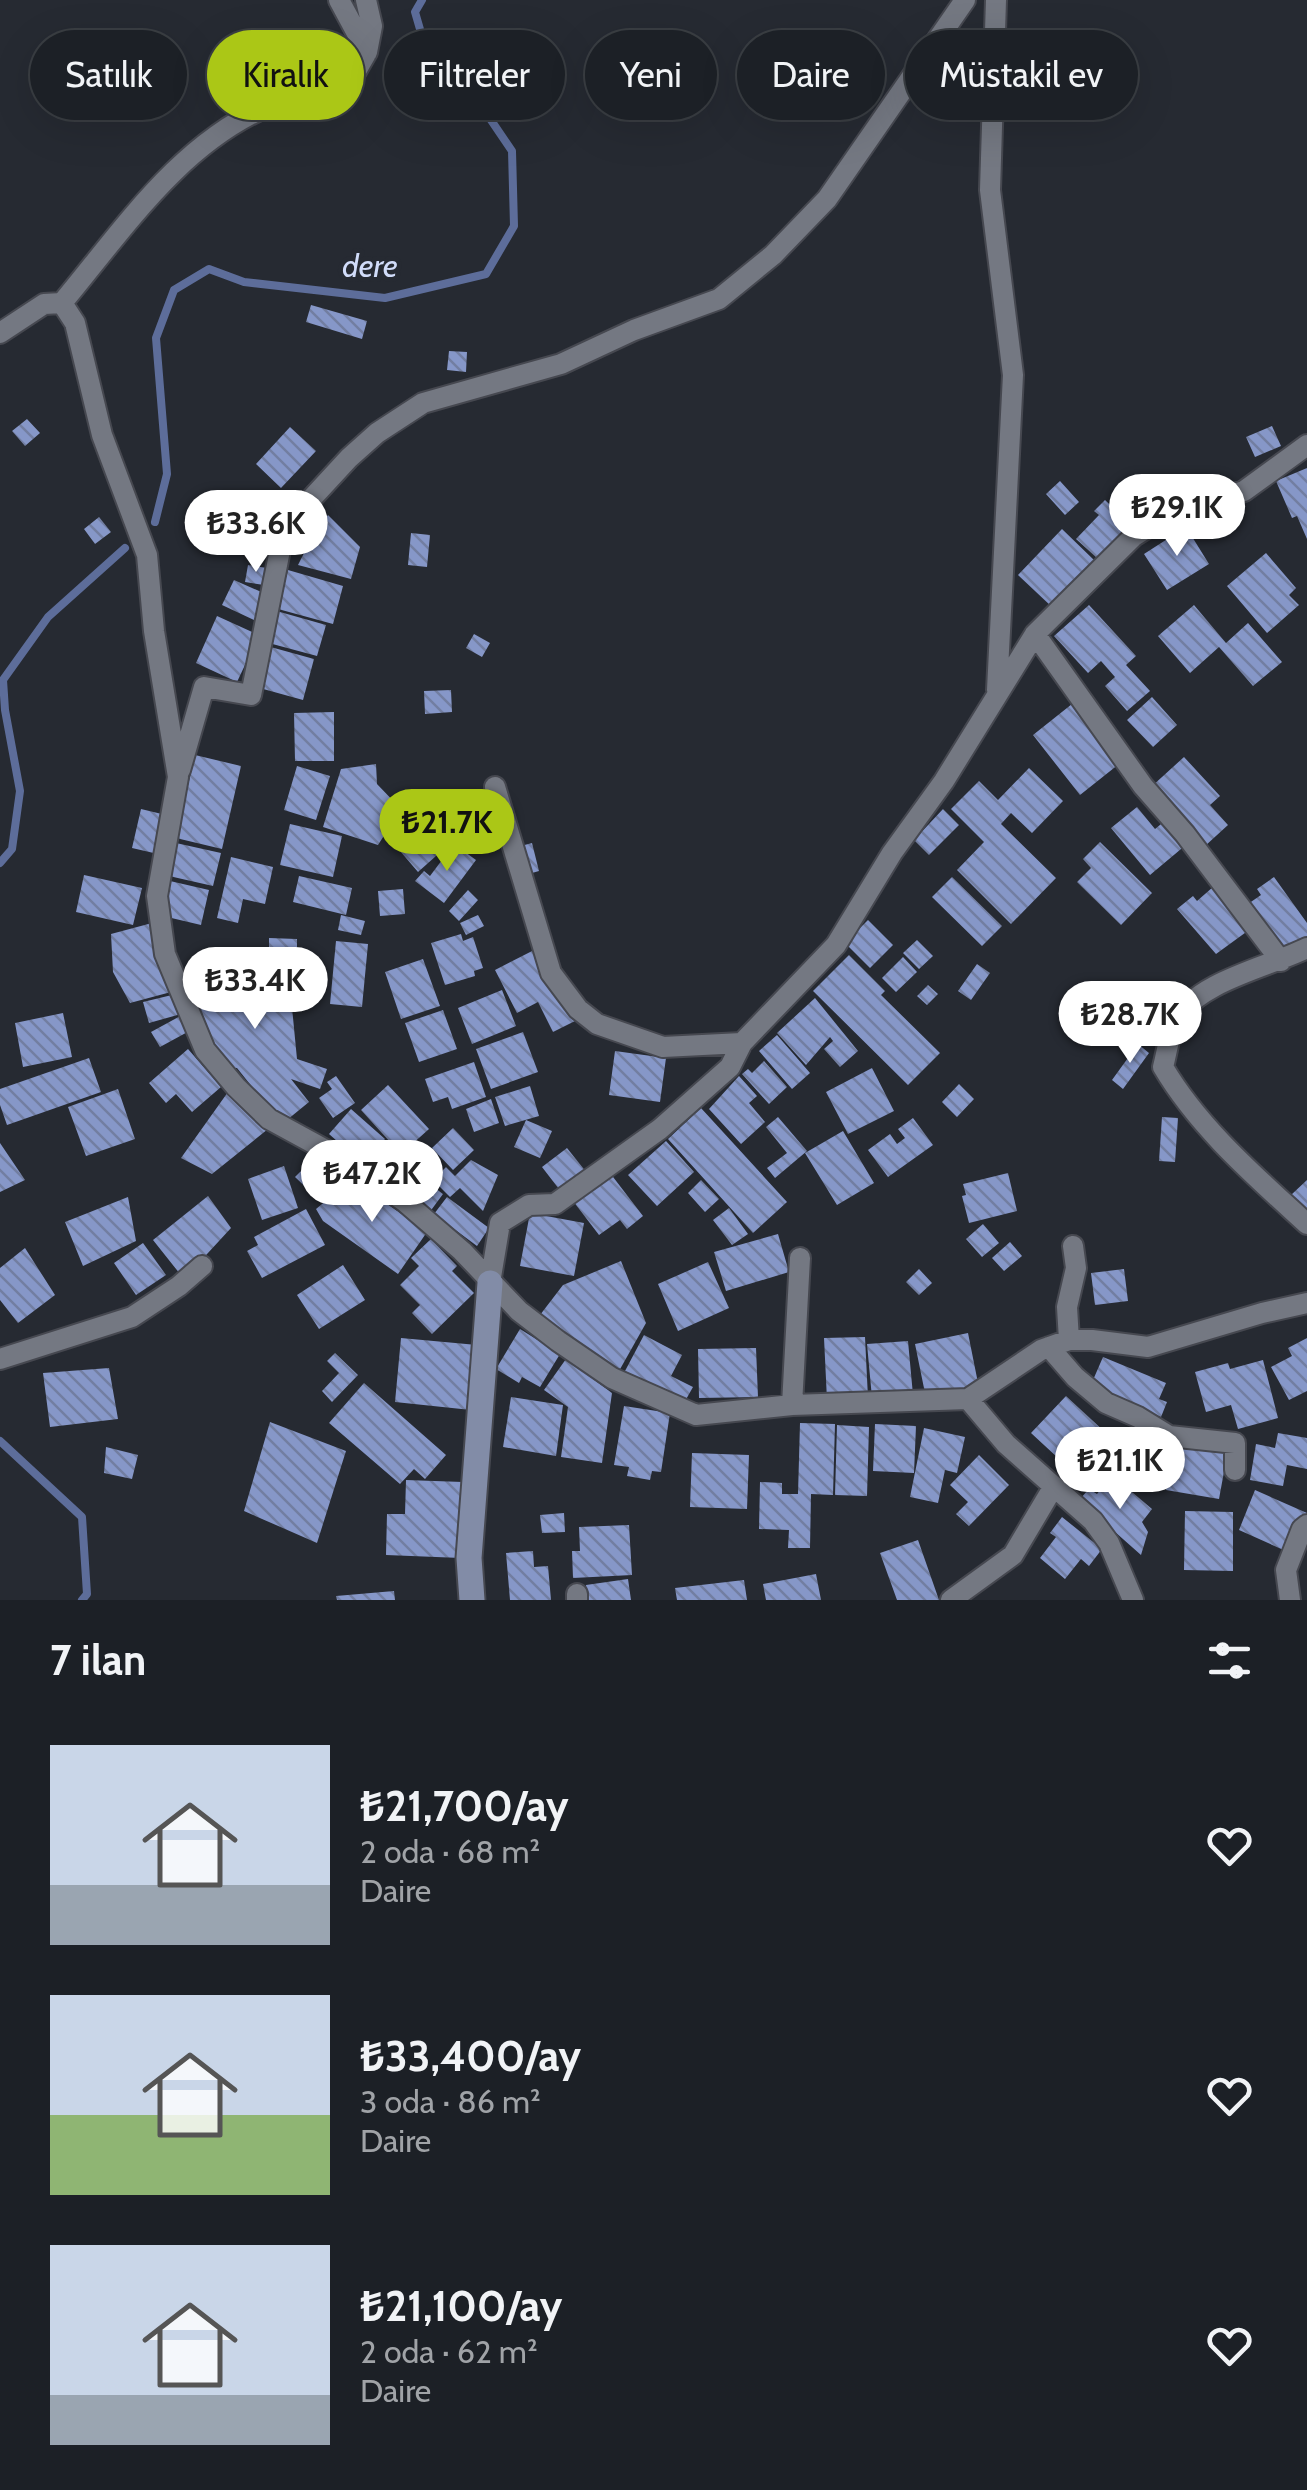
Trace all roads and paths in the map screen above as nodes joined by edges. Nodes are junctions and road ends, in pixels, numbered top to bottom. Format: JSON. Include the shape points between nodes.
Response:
{"nodes":[{"id":1,"x":339,"y":0,"type":"edge"},
{"id":2,"x":366,"y":0,"type":"edge"},
{"id":3,"x":965,"y":0,"type":"edge"},
{"id":4,"x":996,"y":0,"type":"edge"},
{"id":5,"x":367,"y":52,"type":"junction"},
{"id":6,"x":62,"y":303,"type":"junction"},
{"id":7,"x":0,"y":333,"type":"edge"},
{"id":8,"x":1307,"y":444,"type":"edge"},
{"id":9,"x":1035,"y":634,"type":"junction"},
{"id":10,"x":998,"y":692,"type":"junction"},
{"id":11,"x":178,"y":777,"type":"junction"},
{"id":12,"x":495,"y":787,"type":"dead end"},
{"id":13,"x":1307,"y":948,"type":"edge"},
{"id":14,"x":1281,"y":961,"type":"junction"},
{"id":15,"x":742,"y":1043,"type":"junction"},
{"id":16,"x":1307,"y":1224,"type":"edge"},
{"id":17,"x":1073,"y":1246,"type":"dead end"},
{"id":18,"x":800,"y":1258,"type":"dead end"},
{"id":19,"x":202,"y":1266,"type":"dead end"},
{"id":20,"x":490,"y":1283,"type":"junction"},
{"id":21,"x":1307,"y":1303,"type":"edge"},
{"id":22,"x":1059,"y":1344,"type":"junction"},
{"id":23,"x":0,"y":1358,"type":"edge"},
{"id":24,"x":968,"y":1399,"type":"junction"},
{"id":25,"x":792,"y":1405,"type":"junction"},
{"id":26,"x":1235,"y":1470,"type":"dead end"},
{"id":27,"x":1054,"y":1486,"type":"junction"},
{"id":28,"x":1307,"y":1526,"type":"edge"},
{"id":29,"x":472,"y":1600,"type":"edge"},
{"id":30,"x":951,"y":1600,"type":"edge"},
{"id":31,"x":1133,"y":1600,"type":"edge"},
{"id":32,"x":1290,"y":1600,"type":"edge"}],
"edges":[{"from":1,"to":5,"type":"street"},
{"from":2,"to":5,"type":"street","via":[[372,26]]},
{"from":3,"to":11,"type":"street","via":[[827,199],[720,299],[562,364],[423,403],[348,458],[282,540],[252,694],[204,687]]},
{"from":4,"to":10,"type":"street","via":[[990,190],[1014,375]]},
{"from":5,"to":6,"type":"street","via":[[348,85],[273,104],[202,144]]},
{"from":6,"to":7,"type":"street","via":[[44,304]]},
{"from":6,"to":11,"type":"street","via":[[75,323],[102,434],[148,555]]},
{"from":8,"to":9,"type":"street","via":[[1244,490],[1166,516],[1134,536]]},
{"from":9,"to":10,"type":"street"},
{"from":9,"to":14,"type":"street","via":[[1143,786]]},
{"from":10,"to":15,"type":"street","via":[[836,945]]},
{"from":11,"to":20,"type":"street","via":[[156,896],[165,954],[206,1050],[270,1118],[404,1201]]},
{"from":12,"to":15,"type":"street","via":[[551,973],[578,1010],[598,1024],[663,1046]]},
{"from":13,"to":14,"type":"street"},
{"from":14,"to":16,"type":"street","via":[[1227,980],[1184,1009],[1163,1066],[1228,1150]]},
{"from":15,"to":20,"type":"street","via":[[730,1067],[660,1128],[555,1204],[528,1205],[500,1223]]},
{"from":17,"to":22,"type":"street","via":[[1076,1268]]},
{"from":18,"to":25,"type":"street"},
{"from":19,"to":23,"type":"street","via":[[132,1317]]},
{"from":20,"to":25,"type":"street","via":[[612,1378],[696,1415]]},
{"from":20,"to":29,"type":"street","via":[[468,1558]]},
{"from":21,"to":22,"type":"street","via":[[1148,1347],[1092,1340]]},
{"from":22,"to":24,"type":"street"},
{"from":22,"to":26,"type":"street","via":[[1075,1377],[1106,1402],[1169,1436],[1235,1443]]},
{"from":24,"to":25,"type":"street"},
{"from":24,"to":27,"type":"street"},
{"from":27,"to":30,"type":"street","via":[[1013,1555]]},
{"from":27,"to":31,"type":"street","via":[[1109,1543]]},
{"from":28,"to":32,"type":"street","via":[[1286,1570]]}]}
